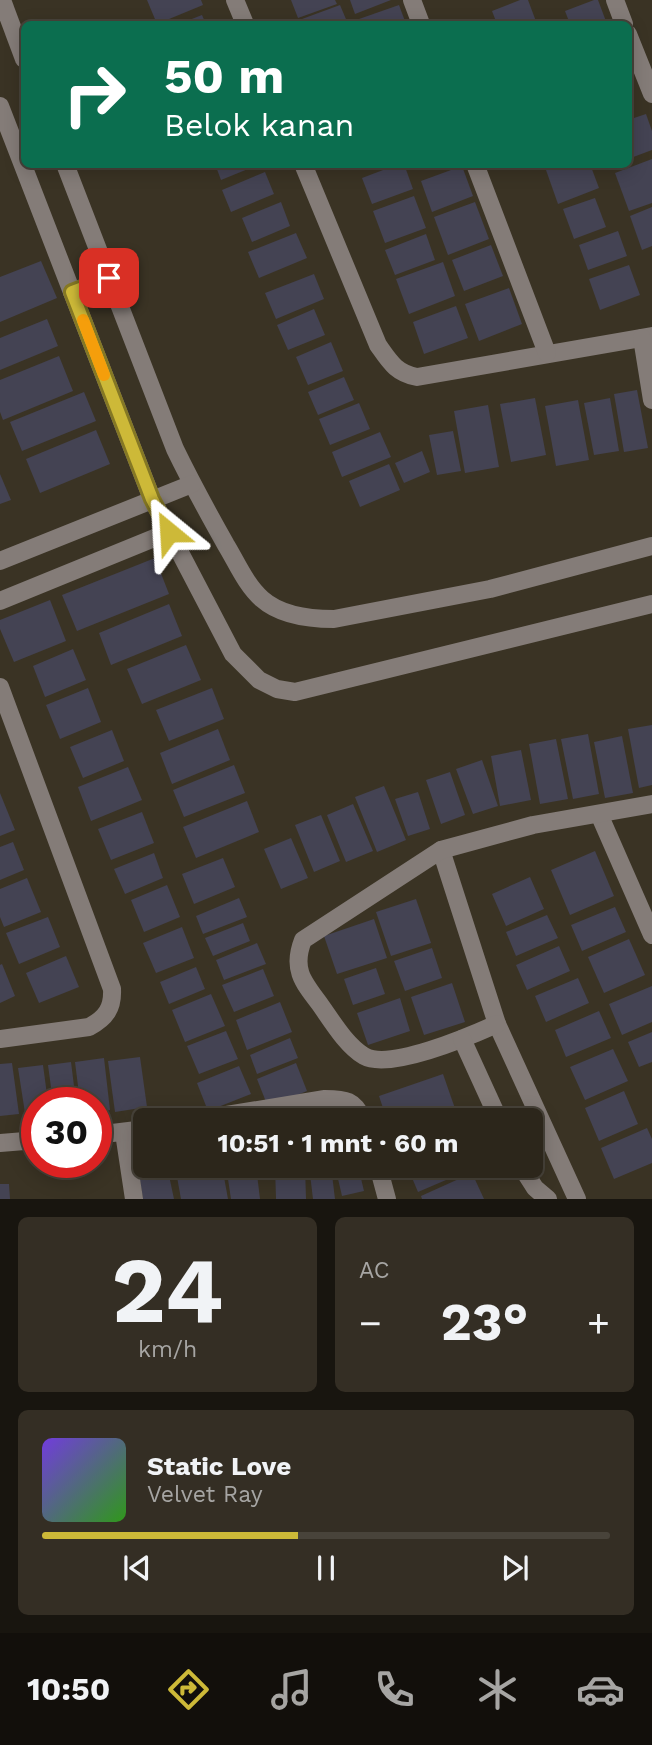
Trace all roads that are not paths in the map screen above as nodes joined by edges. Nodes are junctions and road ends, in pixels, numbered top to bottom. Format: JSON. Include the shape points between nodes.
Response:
{"nodes":[{"id":1,"x":2,"y":0,"type":"edge"},
{"id":2,"x":235,"y":0,"type":"edge"},
{"id":3,"x":412,"y":0,"type":"edge"},
{"id":4,"x":615,"y":0,"type":"edge"},
{"id":5,"x":244,"y":21,"type":"edge"},
{"id":6,"x":420,"y":21,"type":"edge"},
{"id":7,"x":623,"y":21,"type":"edge"},
{"id":8,"x":632,"y":44,"type":"edge"},
{"id":9,"x":21,"y":51,"type":"edge"},
{"id":10,"x":652,"y":94,"type":"edge"},
{"id":11,"x":0,"y":106,"type":"edge"},
{"id":12,"x":21,"y":160,"type":"edge"},
{"id":13,"x":24,"y":168,"type":"edge"},
{"id":14,"x":67,"y":168,"type":"edge"},
{"id":15,"x":305,"y":168,"type":"edge"},
{"id":16,"x":477,"y":168,"type":"edge"},
{"id":17,"x":109,"y":278,"type":"junction"},
{"id":18,"x":72,"y":292,"type":"junction"},
{"id":19,"x":647,"y":337,"type":"edge"},
{"id":20,"x":547,"y":353,"type":"junction"},
{"id":21,"x":652,"y":400,"type":"edge"},
{"id":22,"x":192,"y":484,"type":"junction"},
{"id":23,"x":152,"y":499,"type":"junction"},
{"id":24,"x":169,"y":532,"type":"junction"},
{"id":25,"x":652,"y":546,"type":"edge"},
{"id":26,"x":0,"y":561,"type":"edge"},
{"id":27,"x":0,"y":601,"type":"edge"},
{"id":28,"x":652,"y":604,"type":"edge"},
{"id":29,"x":0,"y":687,"type":"edge"},
{"id":30,"x":652,"y":804,"type":"edge"},
{"id":31,"x":599,"y":814,"type":"junction"},
{"id":32,"x":441,"y":850,"type":"junction"},
{"id":33,"x":652,"y":935,"type":"edge"},
{"id":34,"x":497,"y":1024,"type":"junction"},
{"id":35,"x":0,"y":1039,"type":"edge"},
{"id":36,"x":462,"y":1039,"type":"junction"},
{"id":37,"x":270,"y":1108,"type":"edge"},
{"id":38,"x":357,"y":1108,"type":"edge"},
{"id":39,"x":494,"y":1108,"type":"edge"},
{"id":40,"x":133,"y":1131,"type":"edge"},
{"id":41,"x":124,"y":1133,"type":"junction"},
{"id":42,"x":112,"y":1134,"type":"edge"},
{"id":43,"x":21,"y":1141,"type":"edge"},
{"id":44,"x":0,"y":1143,"type":"edge"},
{"id":45,"x":382,"y":1178,"type":"edge"},
{"id":46,"x":529,"y":1178,"type":"edge"},
{"id":47,"x":134,"y":1199,"type":"edge"},
{"id":48,"x":387,"y":1199,"type":"edge"},
{"id":49,"x":548,"y":1199,"type":"edge"},
{"id":50,"x":577,"y":1199,"type":"edge"}],
"edges":[{"from":1,"to":9,"type":"street"},
{"from":2,"to":5,"type":"street"},
{"from":3,"to":6,"type":"street"},
{"from":4,"to":7,"type":"street"},
{"from":8,"to":10,"type":"street"},
{"from":11,"to":12,"type":"street"},
{"from":13,"to":18,"type":"street"},
{"from":14,"to":17,"type":"street"},
{"from":15,"to":20,"type":"street","via":[[378,345],[404,374],[417,377]]},
{"from":16,"to":20,"type":"street"},
{"from":17,"to":18,"type":"street"},
{"from":17,"to":22,"type":"street"},
{"from":18,"to":23,"type":"street"},
{"from":19,"to":20,"type":"street"},
{"from":19,"to":21,"type":"street"},
{"from":22,"to":23,"type":"street"},
{"from":22,"to":25,"type":"street","via":[[245,579],[263,600],[286,613],[312,619],[334,619],[490,589]]},
{"from":23,"to":24,"type":"street"},
{"from":23,"to":26,"type":"street"},
{"from":24,"to":27,"type":"street"},
{"from":24,"to":28,"type":"street","via":[[233,654],[259,680],[295,692]]},
{"from":29,"to":35,"type":"street","via":[[113,1002],[100,1021],[89,1027]]},
{"from":30,"to":31,"type":"street"},
{"from":31,"to":32,"type":"street","via":[[533,825]]},
{"from":31,"to":33,"type":"street"},
{"from":32,"to":34,"type":"street"},
{"from":32,"to":36,"type":"street","via":[[303,940],[298,969],[343,1035],[365,1056],[389,1060]]},
{"from":34,"to":36,"type":"street"},
{"from":34,"to":50,"type":"street"},
{"from":36,"to":39,"type":"street"},
{"from":37,"to":38,"type":"street","via":[[325,1099],[344,1099]]},
{"from":40,"to":41,"type":"street"},
{"from":41,"to":42,"type":"street"},
{"from":41,"to":47,"type":"street"},
{"from":43,"to":44,"type":"street"},
{"from":45,"to":48,"type":"street"},
{"from":46,"to":49,"type":"street"}]}
